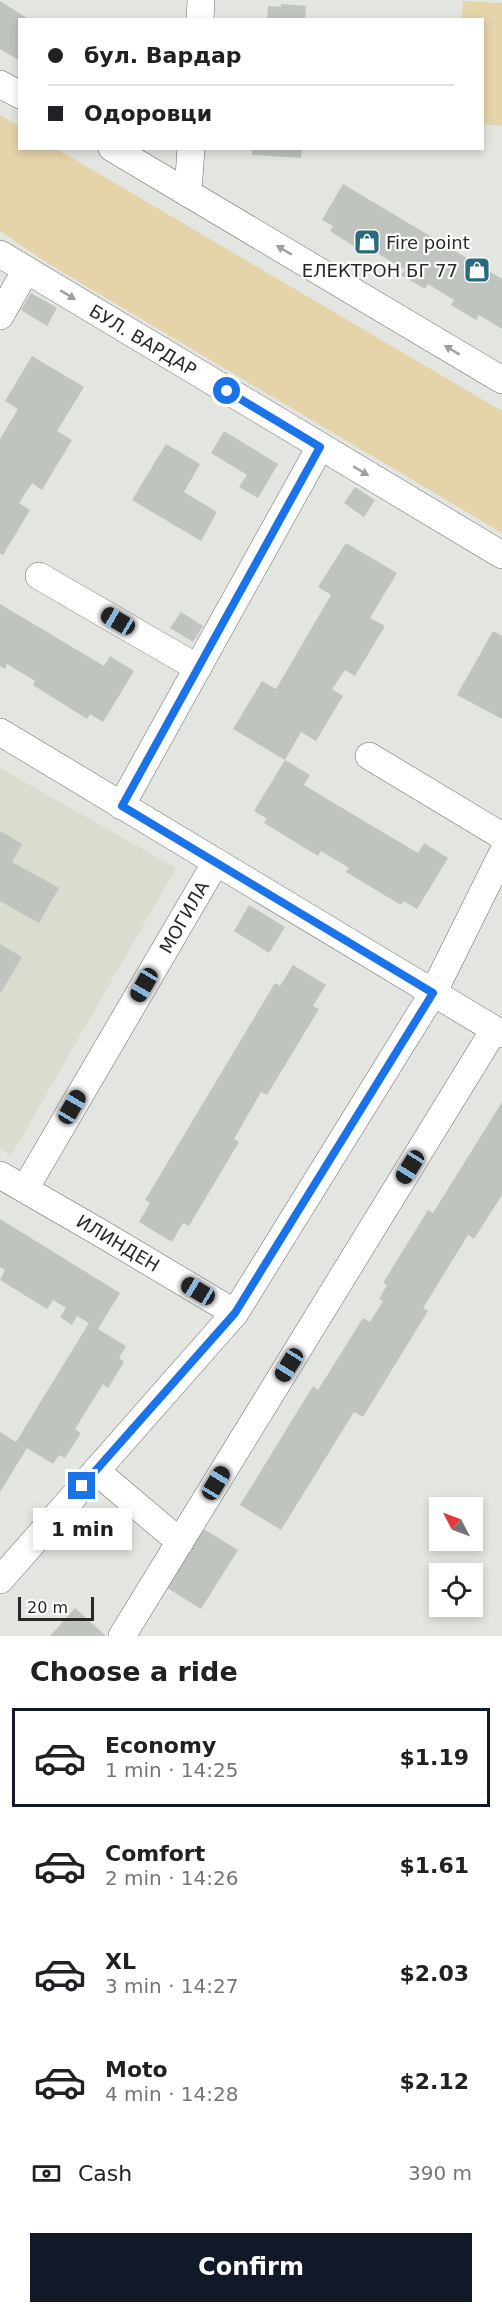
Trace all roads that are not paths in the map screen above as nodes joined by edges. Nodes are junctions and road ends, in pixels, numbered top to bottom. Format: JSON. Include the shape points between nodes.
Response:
{"nodes":[{"id":1,"x":201,"y":0,"type":"edge"},
{"id":2,"x":200,"y":18,"type":"edge"},
{"id":3,"x":0,"y":84,"type":"edge"},
{"id":4,"x":18,"y":94,"type":"edge"},
{"id":5,"x":115,"y":150,"type":"edge"},
{"id":6,"x":191,"y":150,"type":"edge"},
{"id":7,"x":188,"y":193,"type":"junction"},
{"id":8,"x":0,"y":254,"type":"edge"},
{"id":9,"x":26,"y":270,"type":"junction"},
{"id":10,"x":0,"y":316,"type":"edge"},
{"id":11,"x":502,"y":380,"type":"edge"},
{"id":12,"x":320,"y":447,"type":"junction"},
{"id":13,"x":502,"y":555,"type":"edge"},
{"id":14,"x":39,"y":576,"type":"dead end"},
{"id":15,"x":198,"y":668,"type":"junction"},
{"id":16,"x":0,"y":732,"type":"edge"},
{"id":17,"x":369,"y":756,"type":"dead end"},
{"id":18,"x":122,"y":806,"type":"junction"},
{"id":19,"x":502,"y":837,"type":"edge"},
{"id":20,"x":502,"y":854,"type":"edge"},
{"id":21,"x":216,"y":862,"type":"junction"},
{"id":22,"x":433,"y":993,"type":"junction"},
{"id":23,"x":498,"y":1032,"type":"edge"},
{"id":24,"x":0,"y":1175,"type":"edge"},
{"id":25,"x":25,"y":1189,"type":"junction"},
{"id":26,"x":235,"y":1313,"type":"junction"},
{"id":27,"x":96,"y":1471,"type":"junction"},
{"id":28,"x":180,"y":1542,"type":"junction"},
{"id":29,"x":0,"y":1580,"type":"edge"},
{"id":30,"x":122,"y":1636,"type":"edge"}],
"edges":[{"from":1,"to":2,"type":"street"},
{"from":3,"to":4,"type":"street"},
{"from":5,"to":7,"type":"street"},
{"from":6,"to":7,"type":"street"},
{"from":11,"to":7,"type":"street","one_way":true},
{"from":8,"to":9,"type":"street","name":"БУЛ. ВАРДАР"},
{"from":9,"to":10,"type":"street"},
{"from":9,"to":12,"type":"street","name":"БУЛ. ВАРДАР","one_way":true},
{"from":12,"to":13,"type":"street","name":"БУЛ. ВАРДАР","one_way":true},
{"from":12,"to":15,"type":"street"},
{"from":14,"to":15,"type":"street"},
{"from":15,"to":18,"type":"street"},
{"from":16,"to":18,"type":"street"},
{"from":17,"to":19,"type":"street"},
{"from":18,"to":21,"type":"street"},
{"from":20,"to":22,"type":"street"},
{"from":21,"to":22,"type":"street"},
{"from":21,"to":25,"type":"street","name":"МОГИЛА"},
{"from":22,"to":23,"type":"street"},
{"from":22,"to":26,"type":"street"},
{"from":23,"to":28,"type":"street"},
{"from":24,"to":25,"type":"street","name":"ИЛИНДЕН"},
{"from":25,"to":26,"type":"street","name":"ИЛИНДЕН"},
{"from":26,"to":27,"type":"street"},
{"from":27,"to":28,"type":"street"},
{"from":27,"to":29,"type":"street"},
{"from":28,"to":30,"type":"street"}]}
